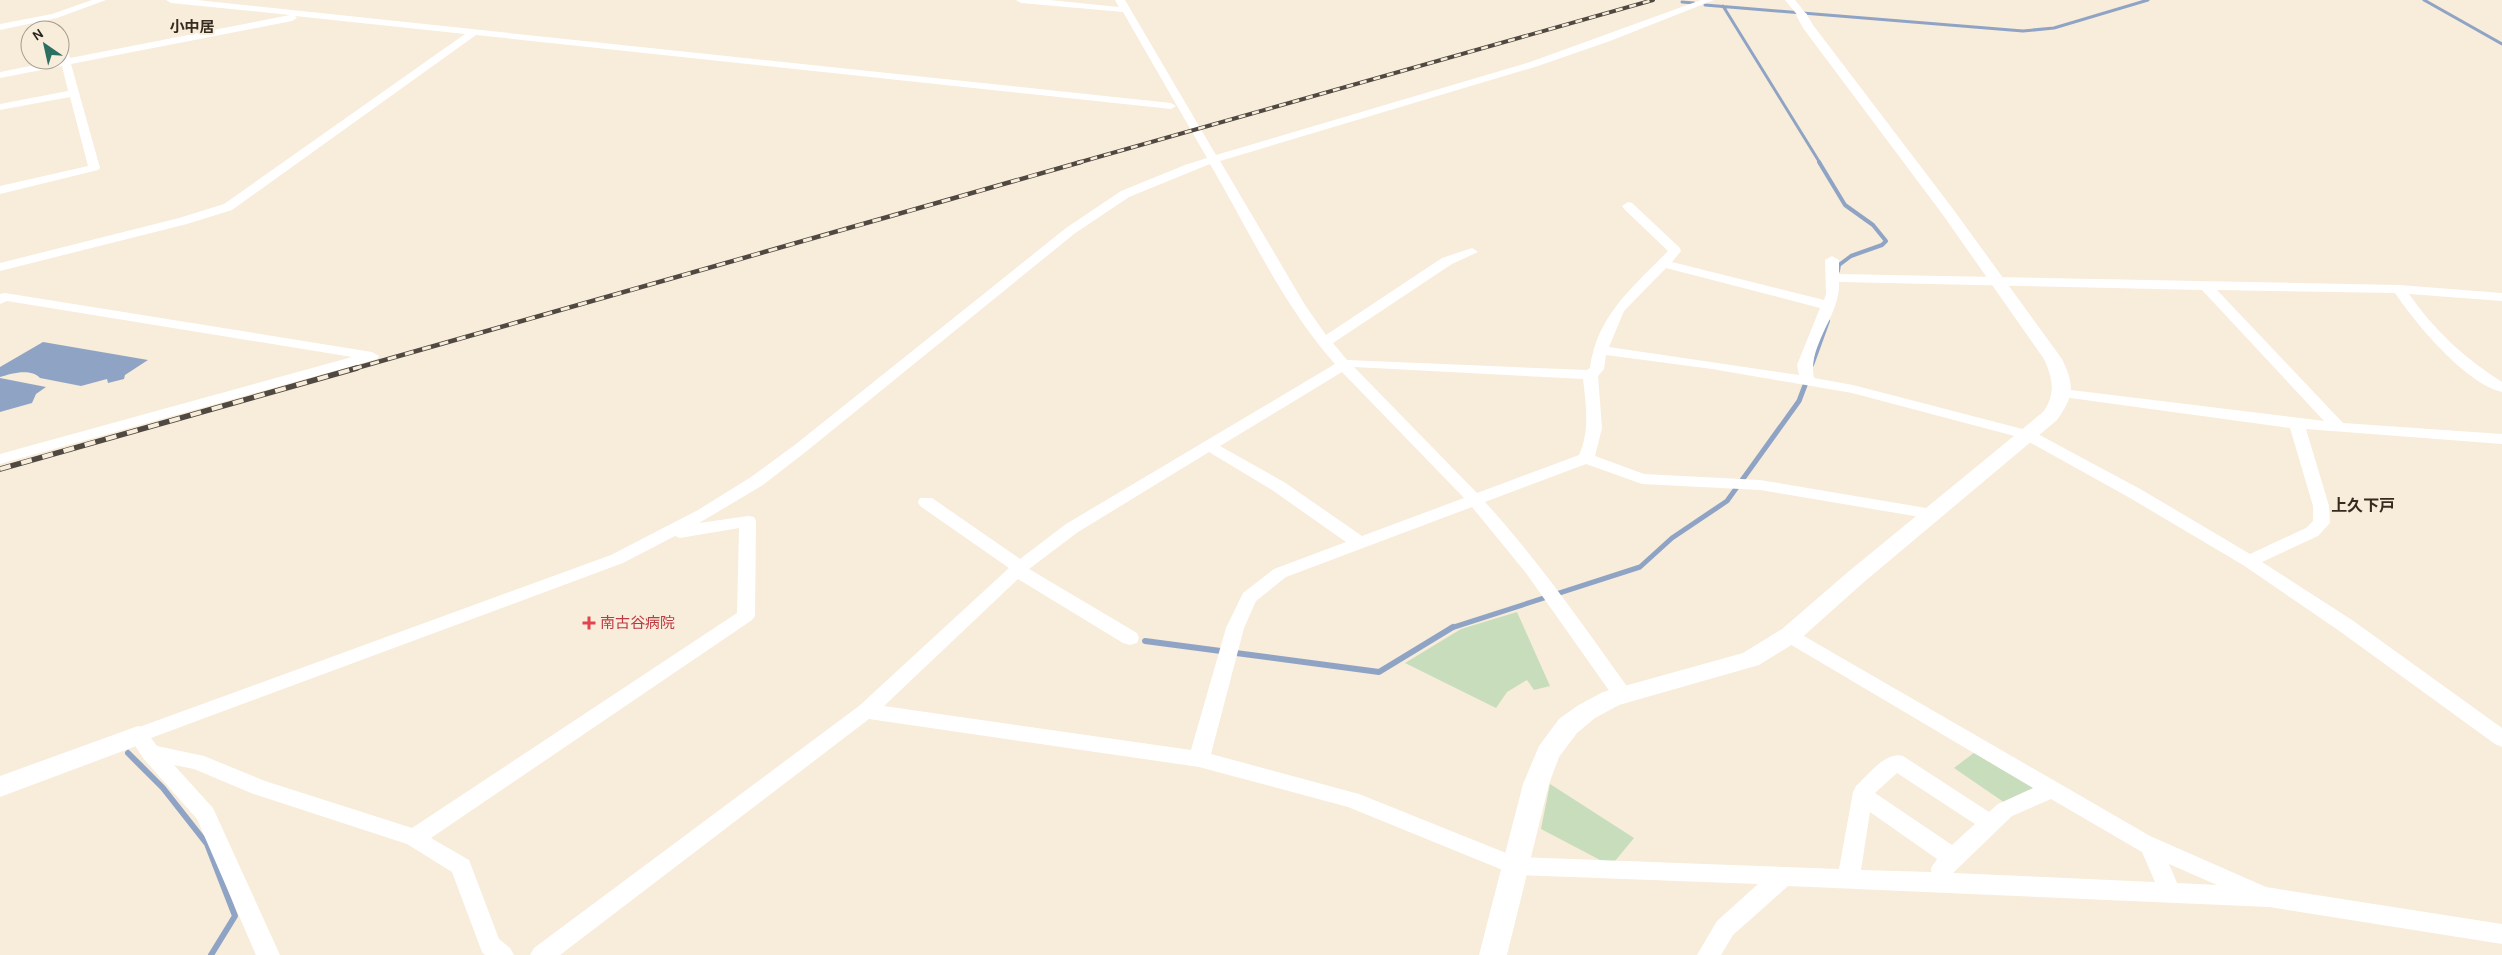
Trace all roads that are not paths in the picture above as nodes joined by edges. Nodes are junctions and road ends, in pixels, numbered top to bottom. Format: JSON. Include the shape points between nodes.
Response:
{"nodes":[{"id":1,"x":102,"y":0,"type":"edge"},
{"id":2,"x":171,"y":0,"type":"edge"},
{"id":3,"x":1021,"y":0,"type":"edge"},
{"id":4,"x":1120,"y":0,"type":"edge"},
{"id":5,"x":1710,"y":0,"type":"edge"},
{"id":6,"x":1796,"y":8,"type":"edge"},
{"id":7,"x":1126,"y":10,"type":"junction"},
{"id":8,"x":310,"y":15,"type":"junction"},
{"id":9,"x":0,"y":27,"type":"edge"},
{"id":10,"x":474,"y":32,"type":"junction"},
{"id":11,"x":1143,"y":41,"type":"junction"},
{"id":12,"x":70,"y":61,"type":"edge"},
{"id":13,"x":22,"y":70,"type":"edge"},
{"id":14,"x":68,"y":70,"type":"edge"},
{"id":15,"x":0,"y":74,"type":"edge"},
{"id":16,"x":74,"y":93,"type":"junction"},
{"id":17,"x":1171,"y":106,"type":"junction"},
{"id":18,"x":0,"y":107,"type":"edge"},
{"id":19,"x":1200,"y":122,"type":"dead end"},
{"id":20,"x":1182,"y":128,"type":"dead end"},
{"id":21,"x":1222,"y":157,"type":"junction"},
{"id":22,"x":1204,"y":162,"type":"junction"},
{"id":23,"x":0,"y":190,"type":"edge"},
{"id":24,"x":1628,"y":206,"type":"dead end"},
{"id":25,"x":1472,"y":252,"type":"dead end"},
{"id":26,"x":1832,"y":260,"type":"dead end"},
{"id":27,"x":1664,"y":264,"type":"junction"},
{"id":28,"x":0,"y":267,"type":"edge"},
{"id":29,"x":1833,"y":278,"type":"junction"},
{"id":30,"x":1997,"y":283,"type":"junction"},
{"id":31,"x":2206,"y":286,"type":"junction"},
{"id":32,"x":2399,"y":289,"type":"junction"},
{"id":33,"x":2502,"y":297,"type":"edge"},
{"id":34,"x":0,"y":300,"type":"edge"},
{"id":35,"x":1298,"y":305,"type":"junction"},
{"id":36,"x":1829,"y":306,"type":"junction"},
{"id":37,"x":1324,"y":343,"type":"junction"},
{"id":38,"x":1600,"y":350,"type":"junction"},
{"id":39,"x":1343,"y":365,"type":"junction"},
{"id":40,"x":1590,"y":375,"type":"junction"},
{"id":41,"x":1807,"y":380,"type":"junction"},
{"id":42,"x":2502,"y":388,"type":"edge"},
{"id":43,"x":2063,"y":393,"type":"junction"},
{"id":44,"x":2297,"y":424,"type":"junction"},
{"id":45,"x":2339,"y":428,"type":"junction"},
{"id":46,"x":2028,"y":435,"type":"junction"},
{"id":47,"x":2502,"y":438,"type":"edge"},
{"id":48,"x":1210,"y":446,"type":"junction"},
{"id":49,"x":1586,"y":458,"type":"junction"},
{"id":50,"x":0,"y":459,"type":"edge"},
{"id":51,"x":1474,"y":499,"type":"junction"},
{"id":52,"x":926,"y":502,"type":"dead end"},
{"id":53,"x":1932,"y":514,"type":"junction"},
{"id":54,"x":665,"y":534,"type":"junction"},
{"id":55,"x":1360,"y":543,"type":"junction"},
{"id":56,"x":2249,"y":561,"type":"junction"},
{"id":57,"x":1018,"y":568,"type":"junction"},
{"id":58,"x":1790,"y":635,"type":"junction"},
{"id":59,"x":1130,"y":638,"type":"dead end"},
{"id":60,"x":1622,"y":694,"type":"junction"},
{"id":61,"x":866,"y":711,"type":"junction"},
{"id":62,"x":2502,"y":739,"type":"edge"},
{"id":63,"x":144,"y":743,"type":"junction"},
{"id":64,"x":1199,"y":759,"type":"junction"},
{"id":65,"x":0,"y":787,"type":"edge"},
{"id":66,"x":2052,"y":789,"type":"junction"},
{"id":67,"x":1863,"y":796,"type":"junction"},
{"id":68,"x":1990,"y":823,"type":"junction"},
{"id":69,"x":414,"y":838,"type":"junction"},
{"id":70,"x":2150,"y":845,"type":"junction"},
{"id":71,"x":1952,"y":857,"type":"junction"},
{"id":72,"x":1515,"y":866,"type":"junction"},
{"id":73,"x":1782,"y":877,"type":"junction"},
{"id":74,"x":1848,"y":880,"type":"junction"},
{"id":75,"x":1942,"y":882,"type":"junction"},
{"id":76,"x":2170,"y":892,"type":"junction"},
{"id":77,"x":2269,"y":897,"type":"junction"},
{"id":78,"x":2502,"y":934,"type":"edge"},
{"id":79,"x":268,"y":955,"type":"edge"},
{"id":80,"x":502,"y":955,"type":"edge"},
{"id":81,"x":542,"y":955,"type":"edge"},
{"id":82,"x":1493,"y":955,"type":"edge"},
{"id":83,"x":1709,"y":955,"type":"edge"}],
"edges":[{"from":1,"to":9,"type":"street","via":[[54,19]]},
{"from":2,"to":8,"type":"street"},
{"from":3,"to":7,"type":"street"},
{"from":4,"to":7,"type":"street"},
{"from":5,"to":21,"type":"street","via":[[1534,64]]},
{"from":6,"to":30,"type":"street"},
{"from":7,"to":11,"type":"street"},
{"from":8,"to":10,"type":"street"},
{"from":8,"to":12,"type":"street"},
{"from":10,"to":17,"type":"street"},
{"from":10,"to":28,"type":"street","via":[[228,207]]},
{"from":11,"to":17,"type":"street","via":[[1138,46]]},
{"from":11,"to":19,"type":"street","via":[[1154,44]]},
{"from":11,"to":35,"type":"street"},
{"from":13,"to":15,"type":"street"},
{"from":14,"to":16,"type":"street"},
{"from":16,"to":18,"type":"street"},
{"from":16,"to":23,"type":"street","via":[[94,168]]},
{"from":17,"to":20,"type":"street"},
{"from":21,"to":22,"type":"street"},
{"from":21,"to":35,"type":"street","via":[[1304,296]]},
{"from":22,"to":35,"type":"street","via":[[1282,299]]},
{"from":22,"to":54,"type":"street","via":[[1158,178],[1126,194],[1070,231],[757,481]]},
{"from":24,"to":27,"type":"street","via":[[1675,251]]},
{"from":25,"to":37,"type":"street","via":[[1446,261]]},
{"from":26,"to":29,"type":"street"},
{"from":27,"to":36,"type":"street"},
{"from":27,"to":38,"type":"street","via":[[1618,310]]},
{"from":29,"to":30,"type":"street"},
{"from":29,"to":36,"type":"street"},
{"from":30,"to":31,"type":"street"},
{"from":30,"to":43,"type":"street","via":[[2053,360],[2062,378]]},
{"from":31,"to":32,"type":"street"},
{"from":31,"to":45,"type":"street"},
{"from":32,"to":33,"type":"street"},
{"from":32,"to":42,"type":"street","via":[[2418,319],[2470,368]]},
{"from":34,"to":50,"type":"street","via":[[5,297],[372,356]]},
{"from":35,"to":37,"type":"street"},
{"from":36,"to":41,"type":"street","via":[[1804,365]]},
{"from":37,"to":39,"type":"street"},
{"from":38,"to":40,"type":"street","via":[[1597,369]]},
{"from":38,"to":41,"type":"street"},
{"from":39,"to":40,"type":"street"},
{"from":39,"to":48,"type":"street"},
{"from":39,"to":51,"type":"street"},
{"from":40,"to":49,"type":"street","via":[[1594,424]]},
{"from":41,"to":46,"type":"street"},
{"from":43,"to":44,"type":"street"},
{"from":43,"to":46,"type":"street","via":[[2050,416]]},
{"from":44,"to":45,"type":"street"},
{"from":44,"to":56,"type":"street","via":[[2321,506],[2322,523],[2312,532]]},
{"from":45,"to":47,"type":"street"},
{"from":46,"to":53,"type":"street"},
{"from":46,"to":56,"type":"street"},
{"from":48,"to":55,"type":"street","via":[[1278,486]]},
{"from":48,"to":57,"type":"street","via":[[1072,528]]},
{"from":49,"to":51,"type":"street"},
{"from":49,"to":53,"type":"street","via":[[1642,479],[1760,485]]},
{"from":51,"to":55,"type":"street"},
{"from":51,"to":60,"type":"street"},
{"from":52,"to":57,"type":"street"},
{"from":53,"to":58,"type":"street"},
{"from":54,"to":63,"type":"street","via":[[617,559]]},
{"from":54,"to":69,"type":"street","via":[[748,521],[746,616]]},
{"from":55,"to":64,"type":"street","via":[[1280,573],[1249,597],[1235,628]]},
{"from":56,"to":62,"type":"street","via":[[2345,625]]},
{"from":57,"to":59,"type":"street"},
{"from":57,"to":61,"type":"street"},
{"from":58,"to":60,"type":"street","via":[[1751,659]]},
{"from":58,"to":66,"type":"street"},
{"from":60,"to":72,"type":"street","via":[[1586,712],[1555,741],[1536,784]]},
{"from":61,"to":64,"type":"street"},
{"from":61,"to":81,"type":"street"},
{"from":63,"to":65,"type":"street"},
{"from":63,"to":69,"type":"street","via":[[258,787]]},
{"from":63,"to":79,"type":"street","via":[[205,814]]},
{"from":64,"to":72,"type":"street","via":[[1352,800]]},
{"from":66,"to":68,"type":"street","via":[[2005,810]]},
{"from":66,"to":70,"type":"street"},
{"from":67,"to":68,"type":"street","via":[[1863,792],[1896,762]]},
{"from":67,"to":71,"type":"street"},
{"from":67,"to":74,"type":"street"},
{"from":68,"to":71,"type":"street"},
{"from":69,"to":80,"type":"street","via":[[461,866],[490,945]]},
{"from":70,"to":76,"type":"street"},
{"from":70,"to":77,"type":"street"},
{"from":71,"to":75,"type":"street","via":[[1942,868]]},
{"from":72,"to":73,"type":"street"},
{"from":72,"to":82,"type":"street"},
{"from":73,"to":74,"type":"street"},
{"from":73,"to":83,"type":"street","via":[[1724,928]]},
{"from":74,"to":75,"type":"street"},
{"from":75,"to":76,"type":"street"},
{"from":76,"to":77,"type":"street"},
{"from":77,"to":78,"type":"street"}]}
